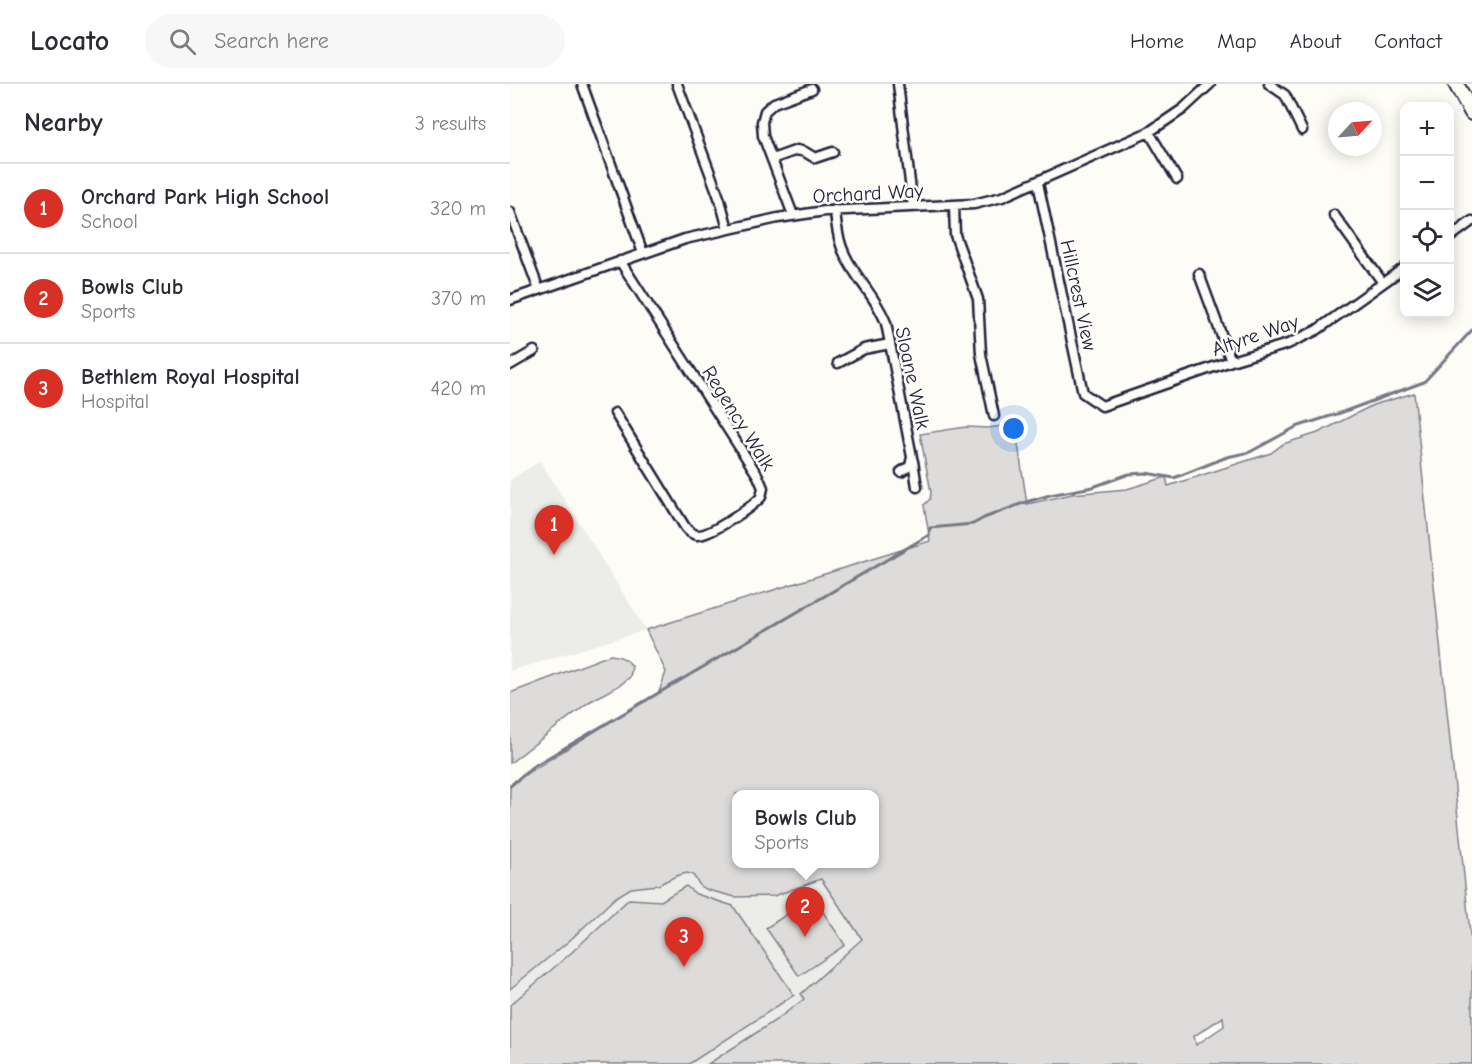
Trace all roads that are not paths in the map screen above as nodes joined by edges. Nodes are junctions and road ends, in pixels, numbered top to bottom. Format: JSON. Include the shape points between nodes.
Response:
{"nodes":[{"id":1,"x":582,"y":84,"type":"edge"},
{"id":2,"x":677,"y":84,"type":"edge"},
{"id":3,"x":898,"y":84,"type":"edge"},
{"id":4,"x":1210,"y":84,"type":"edge"},
{"id":5,"x":1269,"y":84,"type":"edge"},
{"id":6,"x":1456,"y":84,"type":"edge"},
{"id":7,"x":812,"y":89,"type":"dead end"},
{"id":8,"x":1472,"y":113,"type":"edge"},
{"id":9,"x":1302,"y":130,"type":"dead end"},
{"id":10,"x":1149,"y":132,"type":"junction"},
{"id":11,"x":833,"y":152,"type":"dead end"},
{"id":12,"x":772,"y":159,"type":"junction"},
{"id":13,"x":1177,"y":179,"type":"dead end"},
{"id":14,"x":1038,"y":183,"type":"junction"},
{"id":15,"x":954,"y":205,"type":"junction"},
{"id":16,"x":913,"y":207,"type":"junction"},
{"id":17,"x":836,"y":210,"type":"junction"},
{"id":18,"x":510,"y":212,"type":"edge"},
{"id":19,"x":793,"y":215,"type":"junction"},
{"id":20,"x":1334,"y":215,"type":"dead end"},
{"id":21,"x":1472,"y":221,"type":"edge"},
{"id":22,"x":728,"y":229,"type":"junction"},
{"id":23,"x":1454,"y":234,"type":"edge"},
{"id":24,"x":643,"y":253,"type":"junction"},
{"id":25,"x":620,"y":261,"type":"junction"},
{"id":26,"x":1400,"y":271,"type":"edge"},
{"id":27,"x":1198,"y":274,"type":"dead end"},
{"id":28,"x":1383,"y":283,"type":"junction"},
{"id":29,"x":539,"y":290,"type":"junction"},
{"id":30,"x":510,"y":300,"type":"edge"},
{"id":31,"x":890,"y":344,"type":"junction"},
{"id":32,"x":534,"y":351,"type":"dead end"},
{"id":33,"x":1231,"y":361,"type":"junction"},
{"id":34,"x":838,"y":363,"type":"dead end"},
{"id":35,"x":510,"y":365,"type":"edge"},
{"id":36,"x":1102,"y":406,"type":"joint"},
{"id":37,"x":615,"y":413,"type":"dead end"},
{"id":38,"x":994,"y":416,"type":"dead end"},
{"id":39,"x":912,"y":457,"type":"junction"},
{"id":40,"x":901,"y":472,"type":"dead end"},
{"id":41,"x":917,"y":487,"type":"dead end"}],
"edges":[{"from":1,"to":24,"type":"street"},
{"from":2,"to":22,"type":"street"},
{"from":3,"to":16,"type":"street"},
{"from":4,"to":10,"type":"street","name":"Orchard Way"},
{"from":5,"to":9,"type":"street","via":[[1285,95]]},
{"from":6,"to":8,"type":"main road"},
{"from":7,"to":12,"type":"street","via":[[779,100],[765,111],[762,129]]},
{"from":10,"to":13,"type":"street"},
{"from":10,"to":14,"type":"street","name":"Orchard Way"},
{"from":11,"to":12,"type":"street","via":[[815,158],[796,150]]},
{"from":12,"to":19,"type":"street"},
{"from":14,"to":15,"type":"street","name":"Orchard Way","via":[[993,200]]},
{"from":14,"to":36,"type":"street","name":"Hillcrest View","via":[[1083,393]]},
{"from":15,"to":16,"type":"street","name":"Orchard Way"},
{"from":15,"to":38,"type":"street","via":[[955,236],[978,299],[981,354]]},
{"from":16,"to":17,"type":"street","name":"Orchard Way"},
{"from":17,"to":19,"type":"street","name":"Orchard Way"},
{"from":17,"to":31,"type":"street","name":"Sloane Walk","via":[[845,255],[881,311]]},
{"from":18,"to":29,"type":"street"},
{"from":19,"to":22,"type":"street","name":"Orchard Way"},
{"from":20,"to":28,"type":"street"},
{"from":21,"to":23,"type":"street"},
{"from":22,"to":24,"type":"street","name":"Orchard Way"},
{"from":24,"to":25,"type":"street","name":"Orchard Way"},
{"from":25,"to":29,"type":"street","name":"Orchard Way"},
{"from":25,"to":37,"type":"street","name":"Regency Walk","via":[[758,476],[763,488],[761,497],[708,533],[688,531]]},
{"from":26,"to":28,"type":"street","name":"Altyre Way"},
{"from":27,"to":33,"type":"street"},
{"from":28,"to":33,"type":"street","name":"Altyre Way","via":[[1317,330],[1288,344]]},
{"from":29,"to":30,"type":"street","name":"Orchard Way"},
{"from":31,"to":34,"type":"street","via":[[864,349]]},
{"from":31,"to":39,"type":"street","name":"Sloane Walk"},
{"from":32,"to":35,"type":"street"},
{"from":33,"to":36,"type":"street","name":"Altyre Way"},
{"from":39,"to":40,"type":"street","name":"Sloane Walk","via":[[910,466]]},
{"from":39,"to":41,"type":"street","name":"Sloane Walk"}]}
